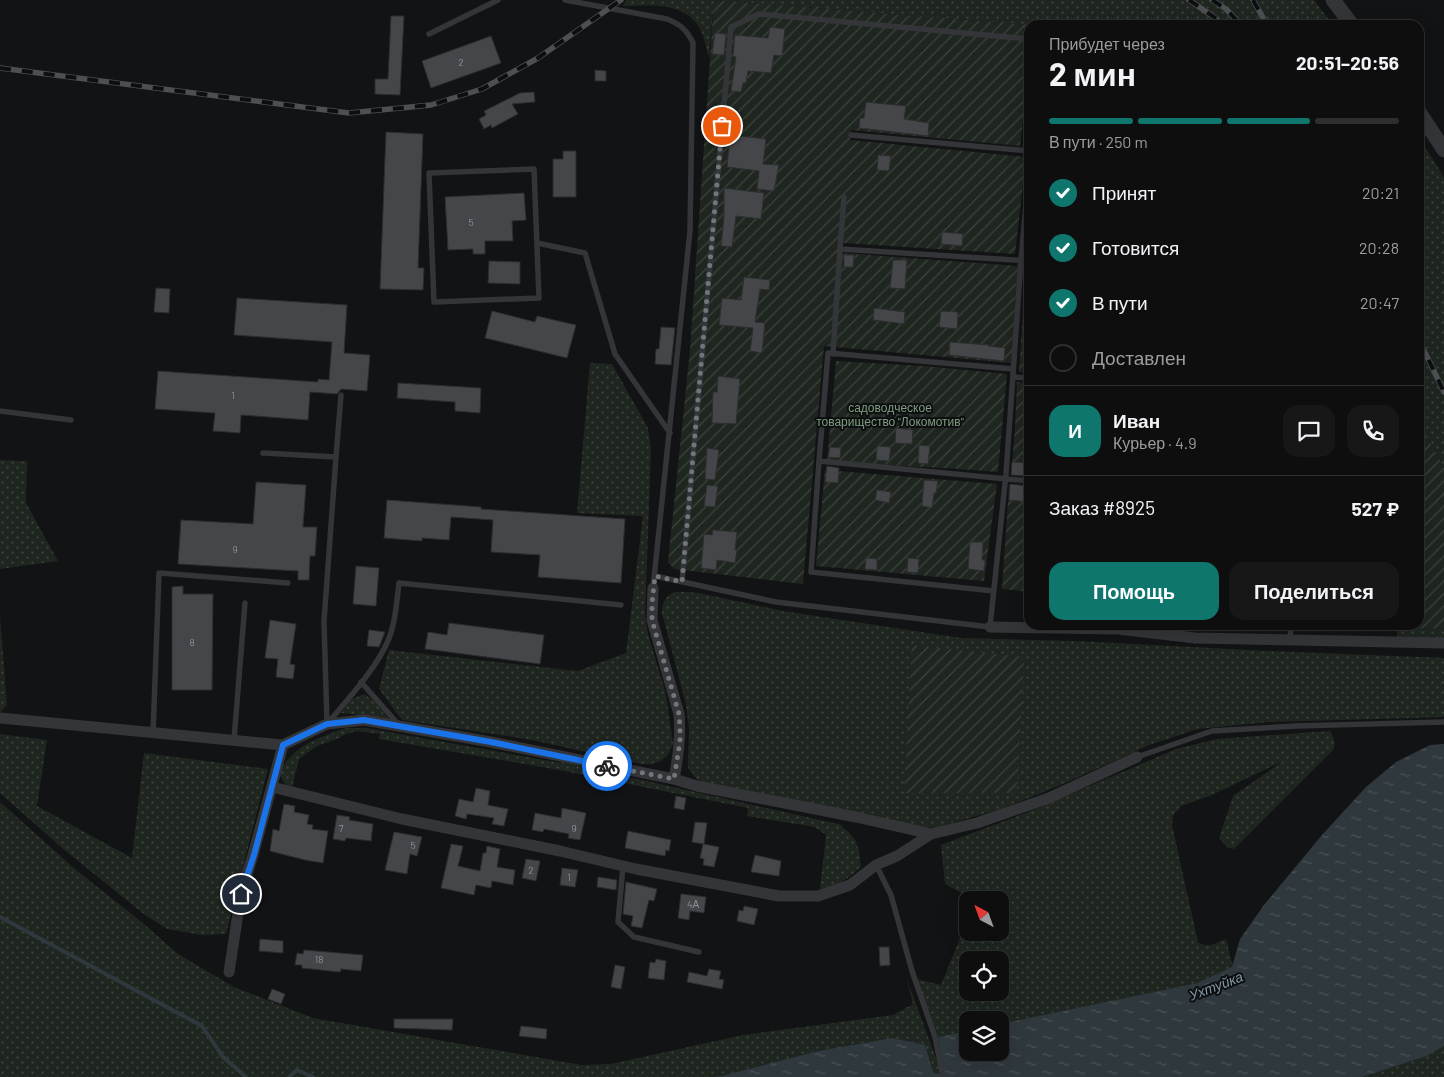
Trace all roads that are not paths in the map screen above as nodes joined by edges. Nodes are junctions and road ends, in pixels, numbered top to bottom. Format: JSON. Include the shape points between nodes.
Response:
{"nodes":[{"id":1,"x":498,"y":0,"type":"edge"},
{"id":2,"x":564,"y":0,"type":"edge"},
{"id":3,"x":1333,"y":0,"type":"edge"},
{"id":4,"x":1348,"y":20,"type":"edge"},
{"id":5,"x":429,"y":34,"type":"dead end"},
{"id":6,"x":1024,"y":39,"type":"edge"},
{"id":7,"x":1424,"y":120,"type":"edge"},
{"id":8,"x":851,"y":135,"type":"dead end"},
{"id":9,"x":1444,"y":150,"type":"edge"},
{"id":10,"x":1024,"y":151,"type":"edge"},
{"id":11,"x":844,"y":197,"type":"dead end"},
{"id":12,"x":1024,"y":227,"type":"edge"},
{"id":13,"x":537,"y":243,"type":"junction"},
{"id":14,"x":840,"y":249,"type":"junction"},
{"id":15,"x":1021,"y":260,"type":"junction"},
{"id":16,"x":1024,"y":260,"type":"edge"},
{"id":17,"x":833,"y":354,"type":"junction"},
{"id":18,"x":1013,"y":370,"type":"junction"},
{"id":19,"x":1013,"y":377,"type":"junction"},
{"id":20,"x":1024,"y":378,"type":"edge"},
{"id":21,"x":341,"y":395,"type":"dead end"},
{"id":22,"x":0,"y":411,"type":"edge"},
{"id":23,"x":71,"y":420,"type":"dead end"},
{"id":24,"x":670,"y":433,"type":"junction"},
{"id":25,"x":263,"y":453,"type":"dead end"},
{"id":26,"x":336,"y":456,"type":"junction"},
{"id":27,"x":819,"y":461,"type":"junction"},
{"id":28,"x":1006,"y":479,"type":"junction"},
{"id":29,"x":1024,"y":481,"type":"edge"},
{"id":30,"x":654,"y":582,"type":"junction"},
{"id":31,"x":682,"y":582,"type":"junction"},
{"id":32,"x":288,"y":583,"type":"dead end"},
{"id":33,"x":994,"y":591,"type":"junction"},
{"id":34,"x":244,"y":603,"type":"dead end"},
{"id":35,"x":621,"y":605,"type":"dead end"},
{"id":36,"x":990,"y":627,"type":"junction"},
{"id":37,"x":1024,"y":628,"type":"edge"},
{"id":38,"x":1127,"y":630,"type":"edge"},
{"id":39,"x":1291,"y":630,"type":"edge"},
{"id":40,"x":1290,"y":639,"type":"junction"},
{"id":41,"x":1444,"y":643,"type":"edge"},
{"id":42,"x":361,"y":682,"type":"junction"},
{"id":43,"x":0,"y":718,"type":"edge"},
{"id":44,"x":1444,"y":722,"type":"edge"},
{"id":45,"x":327,"y":724,"type":"junction"},
{"id":46,"x":400,"y":726,"type":"junction"},
{"id":47,"x":153,"y":734,"type":"junction"},
{"id":48,"x":234,"y":740,"type":"junction"},
{"id":49,"x":283,"y":745,"type":"junction"},
{"id":50,"x":1137,"y":757,"type":"joint"},
{"id":51,"x":674,"y":779,"type":"junction"},
{"id":52,"x":272,"y":787,"type":"junction"},
{"id":53,"x":931,"y":834,"type":"junction"},
{"id":54,"x":876,"y":864,"type":"junction"},
{"id":55,"x":623,"y":866,"type":"junction"},
{"id":56,"x":699,"y":952,"type":"dead end"},
{"id":57,"x":229,"y":972,"type":"dead end"},
{"id":58,"x":943,"y":1077,"type":"edge"}],
"edges":[{"from":1,"to":5,"type":"lane"},
{"from":2,"to":24,"type":"lane","via":[[667,18],[684,28],[693,43],[690,231]]},
{"from":3,"to":4,"type":"street"},
{"from":6,"to":31,"type":"lane","via":[[759,14],[731,27]]},
{"from":7,"to":9,"type":"street"},
{"from":8,"to":10,"type":"lane"},
{"from":11,"to":14,"type":"lane"},
{"from":12,"to":15,"type":"lane"},
{"from":13,"to":13,"type":"lane","via":[[534,169],[429,173],[434,302],[539,298]]},
{"from":13,"to":24,"type":"lane","via":[[585,253],[615,354]]},
{"from":14,"to":15,"type":"lane"},
{"from":14,"to":17,"type":"lane"},
{"from":15,"to":16,"type":"lane"},
{"from":15,"to":18,"type":"lane"},
{"from":17,"to":18,"type":"lane"},
{"from":17,"to":27,"type":"lane","via":[[828,353]]},
{"from":18,"to":19,"type":"lane"},
{"from":19,"to":20,"type":"lane"},
{"from":19,"to":28,"type":"lane"},
{"from":21,"to":26,"type":"lane"},
{"from":22,"to":23,"type":"lane"},
{"from":24,"to":30,"type":"lane"},
{"from":25,"to":26,"type":"lane"},
{"from":26,"to":45,"type":"lane","via":[[324,621]]},
{"from":27,"to":28,"type":"lane"},
{"from":27,"to":33,"type":"lane","via":[[811,572]]},
{"from":28,"to":29,"type":"lane"},
{"from":28,"to":33,"type":"lane"},
{"from":30,"to":31,"type":"lane"},
{"from":30,"to":51,"type":"street","via":[[652,620],[679,714],[680,741]]},
{"from":31,"to":36,"type":"lane","via":[[776,602]]},
{"from":32,"to":47,"type":"lane","via":[[159,573]]},
{"from":33,"to":36,"type":"lane"},
{"from":34,"to":48,"type":"lane"},
{"from":35,"to":42,"type":"lane","via":[[399,584],[392,630],[385,649]]},
{"from":36,"to":37,"type":"street"},
{"from":38,"to":40,"type":"street","via":[[1195,638]]},
{"from":39,"to":40,"type":"lane"},
{"from":40,"to":41,"type":"street"},
{"from":42,"to":45,"type":"lane"},
{"from":42,"to":46,"type":"lane"},
{"from":43,"to":47,"type":"street"},
{"from":44,"to":50,"type":"lane","via":[[1212,731]]},
{"from":45,"to":46,"type":"street","via":[[364,720]]},
{"from":45,"to":49,"type":"street"},
{"from":46,"to":51,"type":"street"},
{"from":47,"to":48,"type":"street"},
{"from":48,"to":49,"type":"street"},
{"from":49,"to":52,"type":"street"},
{"from":50,"to":53,"type":"street","via":[[1049,798],[977,823]]},
{"from":51,"to":53,"type":"street"},
{"from":52,"to":55,"type":"street","via":[[402,819]]},
{"from":52,"to":57,"type":"street","via":[[241,894]]},
{"from":53,"to":54,"type":"street","via":[[897,856]]},
{"from":54,"to":55,"type":"street","via":[[850,885],[818,896],[780,896]]},
{"from":54,"to":58,"type":"lane","via":[[891,894],[912,971],[935,1037]]},
{"from":55,"to":56,"type":"lane","via":[[618,922],[634,938]]}]}
